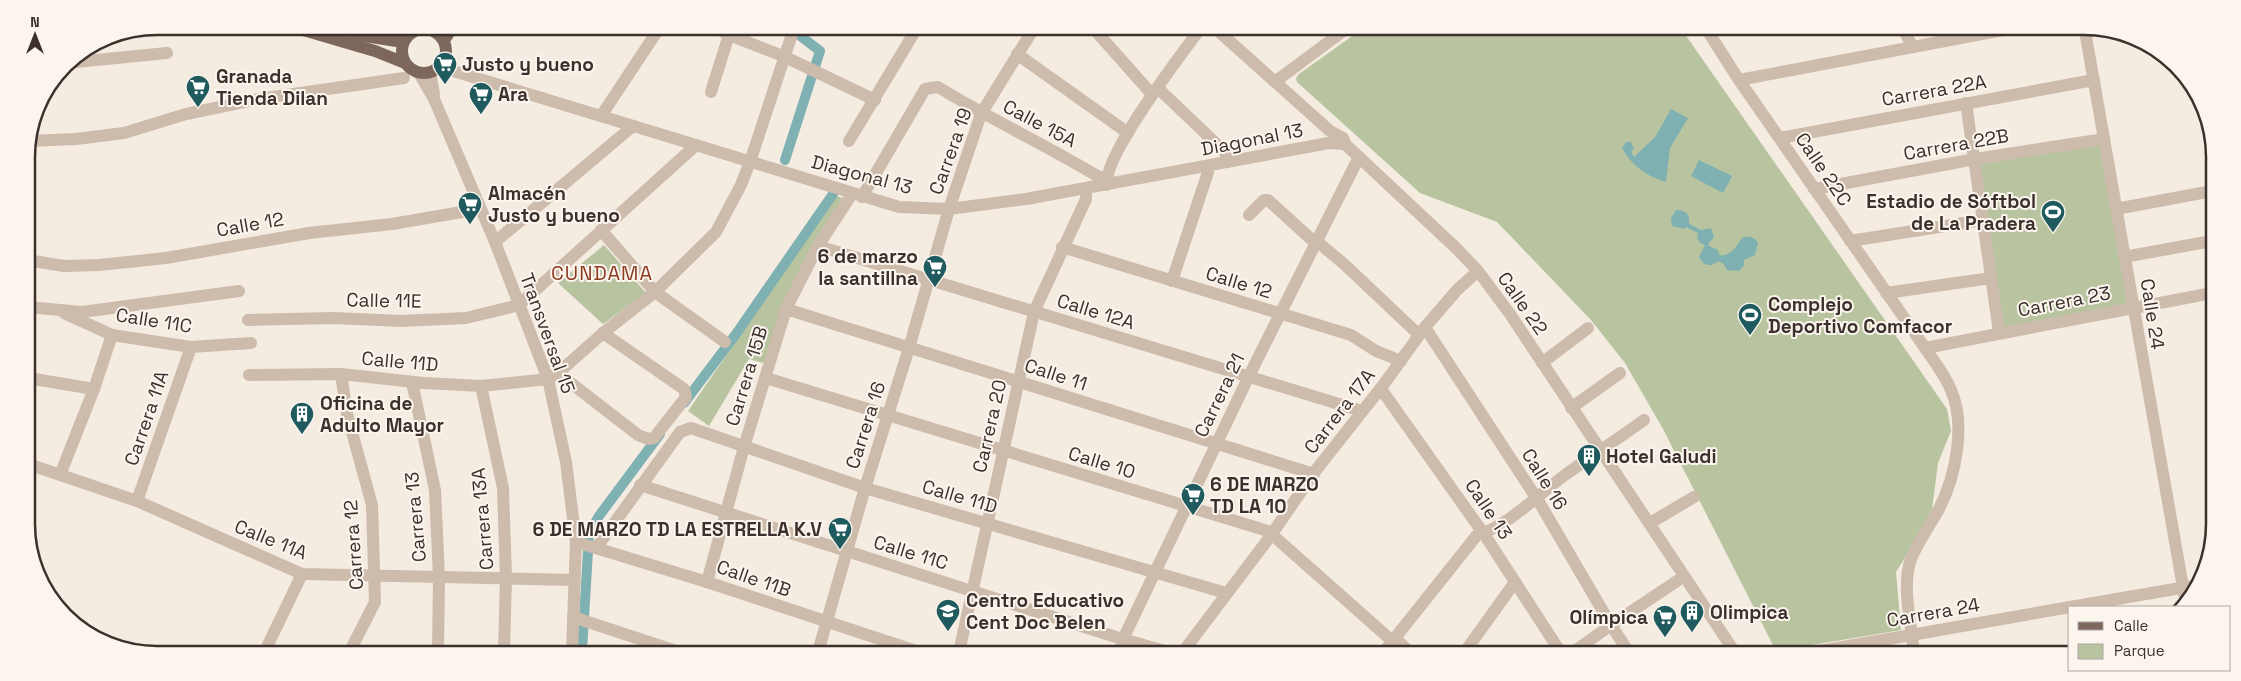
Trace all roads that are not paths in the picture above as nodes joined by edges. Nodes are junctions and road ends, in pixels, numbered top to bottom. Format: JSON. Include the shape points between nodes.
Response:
{"nodes":[{"id":1,"x":323,"y":35,"type":"edge"},
{"id":2,"x":362,"y":35,"type":"edge"},
{"id":3,"x":409,"y":35,"type":"edge"},
{"id":4,"x":440,"y":35,"type":"edge"},
{"id":5,"x":655,"y":35,"type":"edge"},
{"id":6,"x":730,"y":35,"type":"joint"},
{"id":7,"x":791,"y":35,"type":"edge"},
{"id":8,"x":913,"y":35,"type":"edge"},
{"id":9,"x":1030,"y":35,"type":"edge"},
{"id":10,"x":1099,"y":35,"type":"edge"},
{"id":11,"x":1196,"y":35,"type":"edge"},
{"id":12,"x":1223,"y":35,"type":"edge"},
{"id":13,"x":1338,"y":35,"type":"edge"},
{"id":14,"x":1710,"y":35,"type":"edge"},
{"id":15,"x":1906,"y":35,"type":"edge"},
{"id":16,"x":1975,"y":35,"type":"edge"},
{"id":17,"x":2085,"y":35,"type":"edge"},
{"id":18,"x":403,"y":42,"type":"junction"},
{"id":19,"x":1912,"y":46,"type":"junction"},
{"id":20,"x":166,"y":53,"type":"dead end"},
{"id":21,"x":1018,"y":54,"type":"junction"},
{"id":22,"x":783,"y":56,"type":"junction"},
{"id":23,"x":82,"y":61,"type":"edge"},
{"id":24,"x":405,"y":63,"type":"junction"},
{"id":25,"x":430,"y":71,"type":"junction"},
{"id":26,"x":404,"y":78,"type":"dead end"},
{"id":27,"x":1739,"y":80,"type":"junction"},
{"id":28,"x":2094,"y":80,"type":"junction"},
{"id":29,"x":1276,"y":81,"type":"junction"},
{"id":30,"x":931,"y":86,"type":"joint"},
{"id":31,"x":1156,"y":91,"type":"junction"},
{"id":32,"x":710,"y":92,"type":"dead end"},
{"id":33,"x":875,"y":100,"type":"junction"},
{"id":34,"x":1966,"y":103,"type":"junction"},
{"id":35,"x":981,"y":114,"type":"junction"},
{"id":36,"x":601,"y":116,"type":"junction"},
{"id":37,"x":633,"y":126,"type":"junction"},
{"id":38,"x":1128,"y":133,"type":"junction"},
{"id":39,"x":1330,"y":137,"type":"junction"},
{"id":40,"x":1780,"y":138,"type":"junction"},
{"id":41,"x":2104,"y":139,"type":"junction"},
{"id":42,"x":36,"y":141,"type":"edge"},
{"id":43,"x":849,"y":141,"type":"dead end"},
{"id":44,"x":1345,"y":144,"type":"joint"},
{"id":45,"x":695,"y":146,"type":"junction"},
{"id":46,"x":1359,"y":156,"type":"junction"},
{"id":47,"x":1975,"y":159,"type":"junction"},
{"id":48,"x":750,"y":162,"type":"junction"},
{"id":49,"x":1228,"y":162,"type":"junction"},
{"id":50,"x":1207,"y":166,"type":"junction"},
{"id":51,"x":1106,"y":181,"type":"junction"},
{"id":52,"x":1086,"y":189,"type":"junction"},
{"id":53,"x":1814,"y":189,"type":"junction"},
{"id":54,"x":2206,"y":193,"type":"edge"},
{"id":55,"x":857,"y":195,"type":"junction"},
{"id":56,"x":480,"y":209,"type":"junction"},
{"id":57,"x":949,"y":209,"type":"junction"},
{"id":58,"x":2116,"y":209,"type":"junction"},
{"id":59,"x":1248,"y":215,"type":"dead end"},
{"id":60,"x":1983,"y":220,"type":"junction"},
{"id":61,"x":601,"y":230,"type":"junction"},
{"id":62,"x":1315,"y":241,"type":"junction"},
{"id":63,"x":1850,"y":241,"type":"junction"},
{"id":64,"x":494,"y":242,"type":"junction"},
{"id":65,"x":2206,"y":242,"type":"edge"},
{"id":66,"x":818,"y":246,"type":"junction"},
{"id":67,"x":1062,"y":247,"type":"junction"},
{"id":68,"x":2124,"y":257,"type":"junction"},
{"id":69,"x":35,"y":261,"type":"edge"},
{"id":70,"x":1478,"y":271,"type":"junction"},
{"id":71,"x":1991,"y":278,"type":"junction"},
{"id":72,"x":928,"y":281,"type":"junction"},
{"id":73,"x":1172,"y":281,"type":"junction"},
{"id":74,"x":239,"y":291,"type":"dead end"},
{"id":75,"x":655,"y":292,"type":"junction"},
{"id":76,"x":1886,"y":294,"type":"junction"},
{"id":77,"x":2206,"y":294,"type":"edge"},
{"id":78,"x":519,"y":305,"type":"junction"},
{"id":79,"x":2133,"y":307,"type":"junction"},
{"id":80,"x":35,"y":308,"type":"edge"},
{"id":81,"x":54,"y":309,"type":"junction"},
{"id":82,"x":786,"y":309,"type":"junction"},
{"id":83,"x":1034,"y":312,"type":"junction"},
{"id":84,"x":1280,"y":313,"type":"junction"},
{"id":85,"x":248,"y":320,"type":"dead end"},
{"id":86,"x":1588,"y":328,"type":"dead end"},
{"id":87,"x":1423,"y":332,"type":"junction"},
{"id":88,"x":1999,"y":332,"type":"junction"},
{"id":89,"x":602,"y":333,"type":"junction"},
{"id":90,"x":112,"y":335,"type":"junction"},
{"id":91,"x":725,"y":342,"type":"dead end"},
{"id":92,"x":251,"y":343,"type":"dead end"},
{"id":93,"x":191,"y":347,"type":"junction"},
{"id":94,"x":909,"y":348,"type":"junction"},
{"id":95,"x":1925,"y":348,"type":"junction"},
{"id":96,"x":1401,"y":361,"type":"junction"},
{"id":97,"x":1542,"y":363,"type":"junction"},
{"id":98,"x":1620,"y":373,"type":"dead end"},
{"id":99,"x":341,"y":374,"type":"junction"},
{"id":100,"x":248,"y":375,"type":"dead end"},
{"id":101,"x":553,"y":376,"type":"junction"},
{"id":102,"x":766,"y":378,"type":"junction"},
{"id":103,"x":1248,"y":378,"type":"junction"},
{"id":104,"x":35,"y":379,"type":"edge"},
{"id":105,"x":1019,"y":381,"type":"junction"},
{"id":106,"x":412,"y":382,"type":"junction"},
{"id":107,"x":481,"y":386,"type":"junction"},
{"id":108,"x":94,"y":389,"type":"junction"},
{"id":109,"x":1381,"y":389,"type":"junction"},
{"id":110,"x":1571,"y":408,"type":"junction"},
{"id":111,"x":1362,"y":411,"type":"junction"},
{"id":112,"x":888,"y":416,"type":"junction"},
{"id":113,"x":1644,"y":420,"type":"dead end"},
{"id":114,"x":1217,"y":443,"type":"junction"},
{"id":115,"x":744,"y":447,"type":"junction"},
{"id":116,"x":1003,"y":450,"type":"junction"},
{"id":117,"x":1601,"y":451,"type":"junction"},
{"id":118,"x":35,"y":466,"type":"edge"},
{"id":119,"x":1314,"y":474,"type":"junction"},
{"id":120,"x":60,"y":475,"type":"junction"},
{"id":121,"x":640,"y":485,"type":"junction"},
{"id":122,"x":865,"y":488,"type":"junction"},
{"id":123,"x":1694,"y":496,"type":"dead end"},
{"id":124,"x":1536,"y":498,"type":"junction"},
{"id":125,"x":137,"y":501,"type":"junction"},
{"id":126,"x":1187,"y":507,"type":"junction"},
{"id":127,"x":725,"y":512,"type":"junction"},
{"id":128,"x":1650,"y":523,"type":"junction"},
{"id":129,"x":986,"y":524,"type":"junction"},
{"id":130,"x":1483,"y":533,"type":"junction"},
{"id":131,"x":1272,"y":534,"type":"junction"},
{"id":132,"x":587,"y":545,"type":"junction"},
{"id":133,"x":848,"y":552,"type":"junction"},
{"id":134,"x":1154,"y":573,"type":"junction"},
{"id":135,"x":302,"y":574,"type":"junction"},
{"id":136,"x":374,"y":575,"type":"junction"},
{"id":137,"x":439,"y":577,"type":"junction"},
{"id":138,"x":1683,"y":577,"type":"junction"},
{"id":139,"x":506,"y":578,"type":"junction"},
{"id":140,"x":574,"y":580,"type":"junction"},
{"id":141,"x":707,"y":582,"type":"junction"},
{"id":142,"x":1515,"y":582,"type":"junction"},
{"id":143,"x":2188,"y":587,"type":"edge"},
{"id":144,"x":2183,"y":588,"type":"junction"},
{"id":145,"x":972,"y":590,"type":"junction"},
{"id":146,"x":2184,"y":593,"type":"edge"},
{"id":147,"x":1226,"y":594,"type":"junction"},
{"id":148,"x":2076,"y":606,"type":"edge"},
{"id":149,"x":2068,"y":607,"type":"edge"},
{"id":150,"x":581,"y":620,"type":"junction"},
{"id":151,"x":828,"y":622,"type":"junction"},
{"id":152,"x":1611,"y":625,"type":"junction"},
{"id":153,"x":1913,"y":635,"type":"junction"},
{"id":154,"x":1124,"y":638,"type":"junction"},
{"id":155,"x":1394,"y":640,"type":"junction"},
{"id":156,"x":267,"y":646,"type":"edge"},
{"id":157,"x":353,"y":646,"type":"edge"},
{"id":158,"x":438,"y":646,"type":"edge"},
{"id":159,"x":504,"y":646,"type":"edge"},
{"id":160,"x":573,"y":646,"type":"edge"},
{"id":161,"x":661,"y":646,"type":"edge"},
{"id":162,"x":820,"y":646,"type":"edge"},
{"id":163,"x":900,"y":646,"type":"edge"},
{"id":164,"x":960,"y":646,"type":"edge"},
{"id":165,"x":1121,"y":646,"type":"edge"},
{"id":166,"x":1151,"y":646,"type":"edge"},
{"id":167,"x":1187,"y":646,"type":"edge"},
{"id":168,"x":1389,"y":646,"type":"edge"},
{"id":169,"x":1403,"y":646,"type":"edge"},
{"id":170,"x":1469,"y":646,"type":"edge"},
{"id":171,"x":1556,"y":646,"type":"edge"},
{"id":172,"x":1582,"y":646,"type":"edge"},
{"id":173,"x":1625,"y":646,"type":"edge"},
{"id":174,"x":1730,"y":646,"type":"edge"},
{"id":175,"x":1849,"y":646,"type":"edge"},
{"id":176,"x":1914,"y":646,"type":"edge"}],
"edges":[{"from":1,"to":24,"type":"main road"},
{"from":2,"to":18,"type":"main road"},
{"from":3,"to":18,"type":"main road"},
{"from":4,"to":25,"type":"main road","via":[[446,54]]},
{"from":5,"to":36,"type":"street"},
{"from":6,"to":22,"type":"street"},
{"from":6,"to":32,"type":"street"},
{"from":7,"to":22,"type":"street"},
{"from":8,"to":33,"type":"street"},
{"from":9,"to":21,"type":"street","name":"Carrera 19"},
{"from":10,"to":31,"type":"street","via":[[1149,91]]},
{"from":11,"to":31,"type":"street"},
{"from":12,"to":29,"type":"street"},
{"from":13,"to":29,"type":"street"},
{"from":14,"to":27,"type":"street","name":"Calle 22C"},
{"from":15,"to":19,"type":"street"},
{"from":16,"to":19,"type":"street"},
{"from":17,"to":28,"type":"street","name":"Calle 24"},
{"from":18,"to":24,"type":"main road"},
{"from":19,"to":27,"type":"street"},
{"from":20,"to":23,"type":"street"},
{"from":21,"to":35,"type":"street","name":"Carrera 19"},
{"from":21,"to":38,"type":"street"},
{"from":22,"to":33,"type":"street"},
{"from":22,"to":48,"type":"street"},
{"from":24,"to":25,"type":"main road","via":[[414,71]]},
{"from":25,"to":36,"type":"street","name":"Diagonal 13"},
{"from":25,"to":56,"type":"street","name":"Transversal 15","via":[[434,99]]},
{"from":26,"to":42,"type":"street","via":[[186,114],[124,133],[76,140]]},
{"from":27,"to":40,"type":"street","name":"Calle 22C"},
{"from":28,"to":34,"type":"street","name":"Carrera 22A"},
{"from":28,"to":41,"type":"street","name":"Calle 24"},
{"from":29,"to":39,"type":"street"},
{"from":30,"to":35,"type":"street","name":"Calle 15A","via":[[938,86]]},
{"from":30,"to":55,"type":"street","name":"Carrera 15B","via":[[925,89]]},
{"from":31,"to":38,"type":"street"},
{"from":31,"to":49,"type":"street","via":[[1161,91],[1225,152]]},
{"from":33,"to":43,"type":"street"},
{"from":34,"to":40,"type":"street","name":"Carrera 22A"},
{"from":34,"to":47,"type":"street"},
{"from":35,"to":51,"type":"street","name":"Calle 15A","via":[[1048,146]]},
{"from":35,"to":57,"type":"street","name":"Carrera 19"},
{"from":36,"to":37,"type":"street","name":"Diagonal 13"},
{"from":37,"to":45,"type":"street","name":"Diagonal 13"},
{"from":37,"to":64,"type":"street"},
{"from":38,"to":51,"type":"street"},
{"from":39,"to":44,"type":"street","name":"Diagonal 13"},
{"from":39,"to":49,"type":"street","name":"Diagonal 13"},
{"from":40,"to":53,"type":"street","name":"Calle 22C"},
{"from":41,"to":47,"type":"street","name":"Carrera 22B"},
{"from":41,"to":58,"type":"street","name":"Calle 24"},
{"from":44,"to":46,"type":"street","name":"Calle 22"},
{"from":45,"to":48,"type":"street","name":"Diagonal 13"},
{"from":45,"to":61,"type":"street"},
{"from":46,"to":62,"type":"street","name":"Carrera 21"},
{"from":46,"to":70,"type":"street","name":"Calle 22"},
{"from":47,"to":53,"type":"street","name":"Carrera 22B"},
{"from":47,"to":60,"type":"street"},
{"from":48,"to":55,"type":"street","name":"Diagonal 13"},
{"from":48,"to":75,"type":"street","via":[[716,232]]},
{"from":49,"to":50,"type":"street","name":"Diagonal 13"},
{"from":50,"to":51,"type":"street","name":"Diagonal 13"},
{"from":50,"to":73,"type":"street","via":[[1208,172]]},
{"from":51,"to":52,"type":"street","name":"Diagonal 13"},
{"from":52,"to":57,"type":"street","name":"Diagonal 13"},
{"from":52,"to":67,"type":"street","name":"Carrera 20","via":[[1086,199]]},
{"from":53,"to":63,"type":"street","name":"Calle 22C"},
{"from":54,"to":58,"type":"street"},
{"from":55,"to":57,"type":"street","name":"Diagonal 13","via":[[899,207]]},
{"from":55,"to":66,"type":"street","name":"Carrera 15B"},
{"from":56,"to":64,"type":"street","name":"Transversal 15"},
{"from":56,"to":69,"type":"street","name":"Calle 12","via":[[392,224],[309,233],[166,258],[64,266]]},
{"from":57,"to":72,"type":"street","name":"Carrera 16"},
{"from":58,"to":68,"type":"street","name":"Calle 24"},
{"from":59,"to":62,"type":"street","via":[[1268,200]]},
{"from":60,"to":63,"type":"street"},
{"from":60,"to":71,"type":"street"},
{"from":61,"to":75,"type":"street"},
{"from":61,"to":78,"type":"street"},
{"from":62,"to":84,"type":"street","name":"Carrera 21"},
{"from":62,"to":87,"type":"street","via":[[1416,332]]},
{"from":63,"to":76,"type":"street","name":"Calle 22C"},
{"from":64,"to":78,"type":"street","name":"Transversal 15"},
{"from":65,"to":68,"type":"street"},
{"from":66,"to":72,"type":"street","name":"Calle 12A"},
{"from":66,"to":82,"type":"street","name":"Carrera 15B"},
{"from":67,"to":73,"type":"street","name":"Calle 12"},
{"from":67,"to":83,"type":"street","name":"Carrera 20"},
{"from":68,"to":79,"type":"street","name":"Calle 24"},
{"from":70,"to":87,"type":"street","name":"Carrera 17A","via":[[1440,308]]},
{"from":70,"to":97,"type":"street","name":"Calle 22"},
{"from":71,"to":76,"type":"street"},
{"from":71,"to":88,"type":"street"},
{"from":72,"to":83,"type":"street","name":"Calle 12A"},
{"from":72,"to":94,"type":"street","name":"Carrera 16"},
{"from":73,"to":84,"type":"street","name":"Calle 12"},
{"from":74,"to":81,"type":"street","via":[[82,312]]},
{"from":75,"to":89,"type":"street"},
{"from":75,"to":91,"type":"street"},
{"from":76,"to":95,"type":"street","name":"Calle 22C"},
{"from":77,"to":79,"type":"street","name":"Carrera 23"},
{"from":78,"to":85,"type":"street","name":"Calle 11E","via":[[466,318]]},
{"from":78,"to":101,"type":"street","name":"Transversal 15"},
{"from":79,"to":88,"type":"street","name":"Carrera 23"},
{"from":79,"to":144,"type":"street","name":"Calle 24"},
{"from":80,"to":81,"type":"street"},
{"from":81,"to":90,"type":"street","name":"Calle 11C"},
{"from":82,"to":94,"type":"street","name":"Calle 11"},
{"from":82,"to":102,"type":"street","name":"Carrera 15B"},
{"from":83,"to":103,"type":"street","name":"Calle 12A"},
{"from":83,"to":105,"type":"street","name":"Carrera 20"},
{"from":84,"to":96,"type":"street","name":"Calle 12","via":[[1351,335],[1376,351]]},
{"from":84,"to":103,"type":"street","name":"Carrera 21"},
{"from":86,"to":97,"type":"street"},
{"from":87,"to":96,"type":"street","name":"Carrera 17A"},
{"from":87,"to":124,"type":"street","name":"Calle 16","via":[[1428,332]]},
{"from":88,"to":95,"type":"street","name":"Carrera 23"},
{"from":89,"to":101,"type":"street"},
{"from":89,"to":101,"type":"street","via":[[686,393],[654,438],[638,435]]},
{"from":90,"to":93,"type":"street","name":"Calle 11C"},
{"from":90,"to":108,"type":"street"},
{"from":92,"to":93,"type":"street","name":"Calle 11C"},
{"from":93,"to":125,"type":"street","name":"Carrera 11A"},
{"from":94,"to":105,"type":"street","name":"Calle 11"},
{"from":94,"to":112,"type":"street","name":"Carrera 16"},
{"from":95,"to":153,"type":"street","name":"Calle 22C","via":[[1952,392],[1958,414],[1957,452],[1940,506],[1911,559],[1908,576]]},
{"from":96,"to":109,"type":"street","name":"Carrera 17A"},
{"from":97,"to":110,"type":"street","name":"Calle 22"},
{"from":98,"to":110,"type":"street"},
{"from":99,"to":100,"type":"street","name":"Calle 11D"},
{"from":99,"to":106,"type":"street","name":"Calle 11D"},
{"from":99,"to":136,"type":"street","name":"Carrera 12","via":[[347,414],[372,505]]},
{"from":101,"to":107,"type":"street","name":"Calle 11D"},
{"from":101,"to":132,"type":"street","name":"Transversal 15","via":[[566,462]]},
{"from":102,"to":112,"type":"street","name":"Calle 10"},
{"from":102,"to":115,"type":"street","name":"Carrera 15B"},
{"from":103,"to":111,"type":"street","name":"Calle 12A"},
{"from":103,"to":114,"type":"street","name":"Carrera 21"},
{"from":104,"to":108,"type":"street"},
{"from":105,"to":114,"type":"street","name":"Calle 11"},
{"from":105,"to":116,"type":"street","name":"Carrera 20"},
{"from":106,"to":107,"type":"street","name":"Calle 11D"},
{"from":106,"to":137,"type":"street","name":"Carrera 13","via":[[435,490]]},
{"from":107,"to":139,"type":"street","name":"Carrera 13A","via":[[502,488]]},
{"from":108,"to":120,"type":"street"},
{"from":109,"to":111,"type":"street","name":"Carrera 17A"},
{"from":109,"to":130,"type":"street","name":"Calle 13"},
{"from":110,"to":117,"type":"street","name":"Calle 22"},
{"from":111,"to":119,"type":"street","name":"Carrera 17A"},
{"from":112,"to":116,"type":"street","name":"Calle 10"},
{"from":112,"to":122,"type":"street","name":"Carrera 16"},
{"from":113,"to":117,"type":"street"},
{"from":114,"to":119,"type":"street","name":"Calle 11"},
{"from":114,"to":126,"type":"street","name":"Carrera 21"},
{"from":115,"to":121,"type":"street","name":"Calle 11D","via":[[691,428],[685,429]]},
{"from":115,"to":122,"type":"street","name":"Calle 11D"},
{"from":115,"to":127,"type":"street","name":"Carrera 15B"},
{"from":116,"to":126,"type":"street","name":"Calle 10"},
{"from":116,"to":129,"type":"street","name":"Carrera 20"},
{"from":117,"to":124,"type":"street"},
{"from":117,"to":128,"type":"street","name":"Calle 22"},
{"from":118,"to":120,"type":"street","name":"Calle 11A"},
{"from":119,"to":131,"type":"street","name":"Carrera 17A"},
{"from":120,"to":125,"type":"street","name":"Calle 11A"},
{"from":121,"to":127,"type":"street","name":"Calle 11C"},
{"from":121,"to":132,"type":"street"},
{"from":122,"to":129,"type":"street","name":"Calle 11D"},
{"from":122,"to":133,"type":"street","name":"Carrera 16"},
{"from":123,"to":128,"type":"street"},
{"from":124,"to":130,"type":"street"},
{"from":124,"to":152,"type":"street","name":"Calle 16"},
{"from":125,"to":135,"type":"street","name":"Calle 11A"},
{"from":126,"to":131,"type":"street","name":"Calle 10"},
{"from":126,"to":134,"type":"street","name":"Carrera 21"},
{"from":127,"to":133,"type":"street","name":"Calle 11C"},
{"from":127,"to":141,"type":"street","name":"Carrera 15B"},
{"from":128,"to":138,"type":"street","name":"Calle 22"},
{"from":129,"to":134,"type":"street","name":"Calle 11D"},
{"from":129,"to":145,"type":"street","name":"Carrera 20"},
{"from":130,"to":142,"type":"street","name":"Calle 13"},
{"from":130,"to":155,"type":"street","via":[[1477,535]]},
{"from":131,"to":147,"type":"street","name":"Carrera 17A"},
{"from":131,"to":155,"type":"street","name":"Calle 10"},
{"from":132,"to":140,"type":"street","name":"Transversal 15"},
{"from":132,"to":141,"type":"street","name":"Calle 11B"},
{"from":133,"to":145,"type":"street","name":"Calle 11C"},
{"from":133,"to":151,"type":"street","name":"Carrera 16"},
{"from":134,"to":147,"type":"street","name":"Calle 11D"},
{"from":134,"to":154,"type":"street","name":"Carrera 21"},
{"from":135,"to":136,"type":"street","name":"Calle 11A"},
{"from":135,"to":156,"type":"street"},
{"from":136,"to":137,"type":"street","name":"Calle 11A"},
{"from":136,"to":157,"type":"street","name":"Carrera 12","via":[[375,602]]},
{"from":137,"to":139,"type":"street","name":"Calle 11A"},
{"from":137,"to":158,"type":"street","name":"Carrera 13"},
{"from":138,"to":152,"type":"street"},
{"from":138,"to":174,"type":"street","name":"Calle 22"},
{"from":139,"to":140,"type":"street","name":"Calle 11A"},
{"from":139,"to":159,"type":"street","name":"Carrera 13A"},
{"from":140,"to":150,"type":"street","name":"Transversal 15"},
{"from":141,"to":151,"type":"street","name":"Calle 11B"},
{"from":142,"to":170,"type":"street"},
{"from":142,"to":171,"type":"street","name":"Calle 13"},
{"from":143,"to":144,"type":"street","name":"Carrera 24"},
{"from":144,"to":146,"type":"street","name":"Calle 24"},
{"from":144,"to":148,"type":"street","name":"Carrera 24"},
{"from":145,"to":154,"type":"street","name":"Calle 11C"},
{"from":145,"to":164,"type":"street","name":"Carrera 20"},
{"from":147,"to":167,"type":"street","name":"Carrera 17A"},
{"from":149,"to":153,"type":"street","name":"Carrera 24"},
{"from":150,"to":160,"type":"street","name":"Transversal 15"},
{"from":150,"to":161,"type":"street"},
{"from":151,"to":162,"type":"street","name":"Carrera 16"},
{"from":151,"to":163,"type":"street","name":"Calle 11B"},
{"from":152,"to":172,"type":"street"},
{"from":152,"to":173,"type":"street","name":"Calle 16"},
{"from":153,"to":175,"type":"street","name":"Carrera 24"},
{"from":153,"to":176,"type":"street","name":"Calle 22C"},
{"from":154,"to":165,"type":"street","name":"Carrera 21"},
{"from":154,"to":166,"type":"street","name":"Calle 11C"},
{"from":155,"to":168,"type":"street"},
{"from":155,"to":169,"type":"street"}]}
